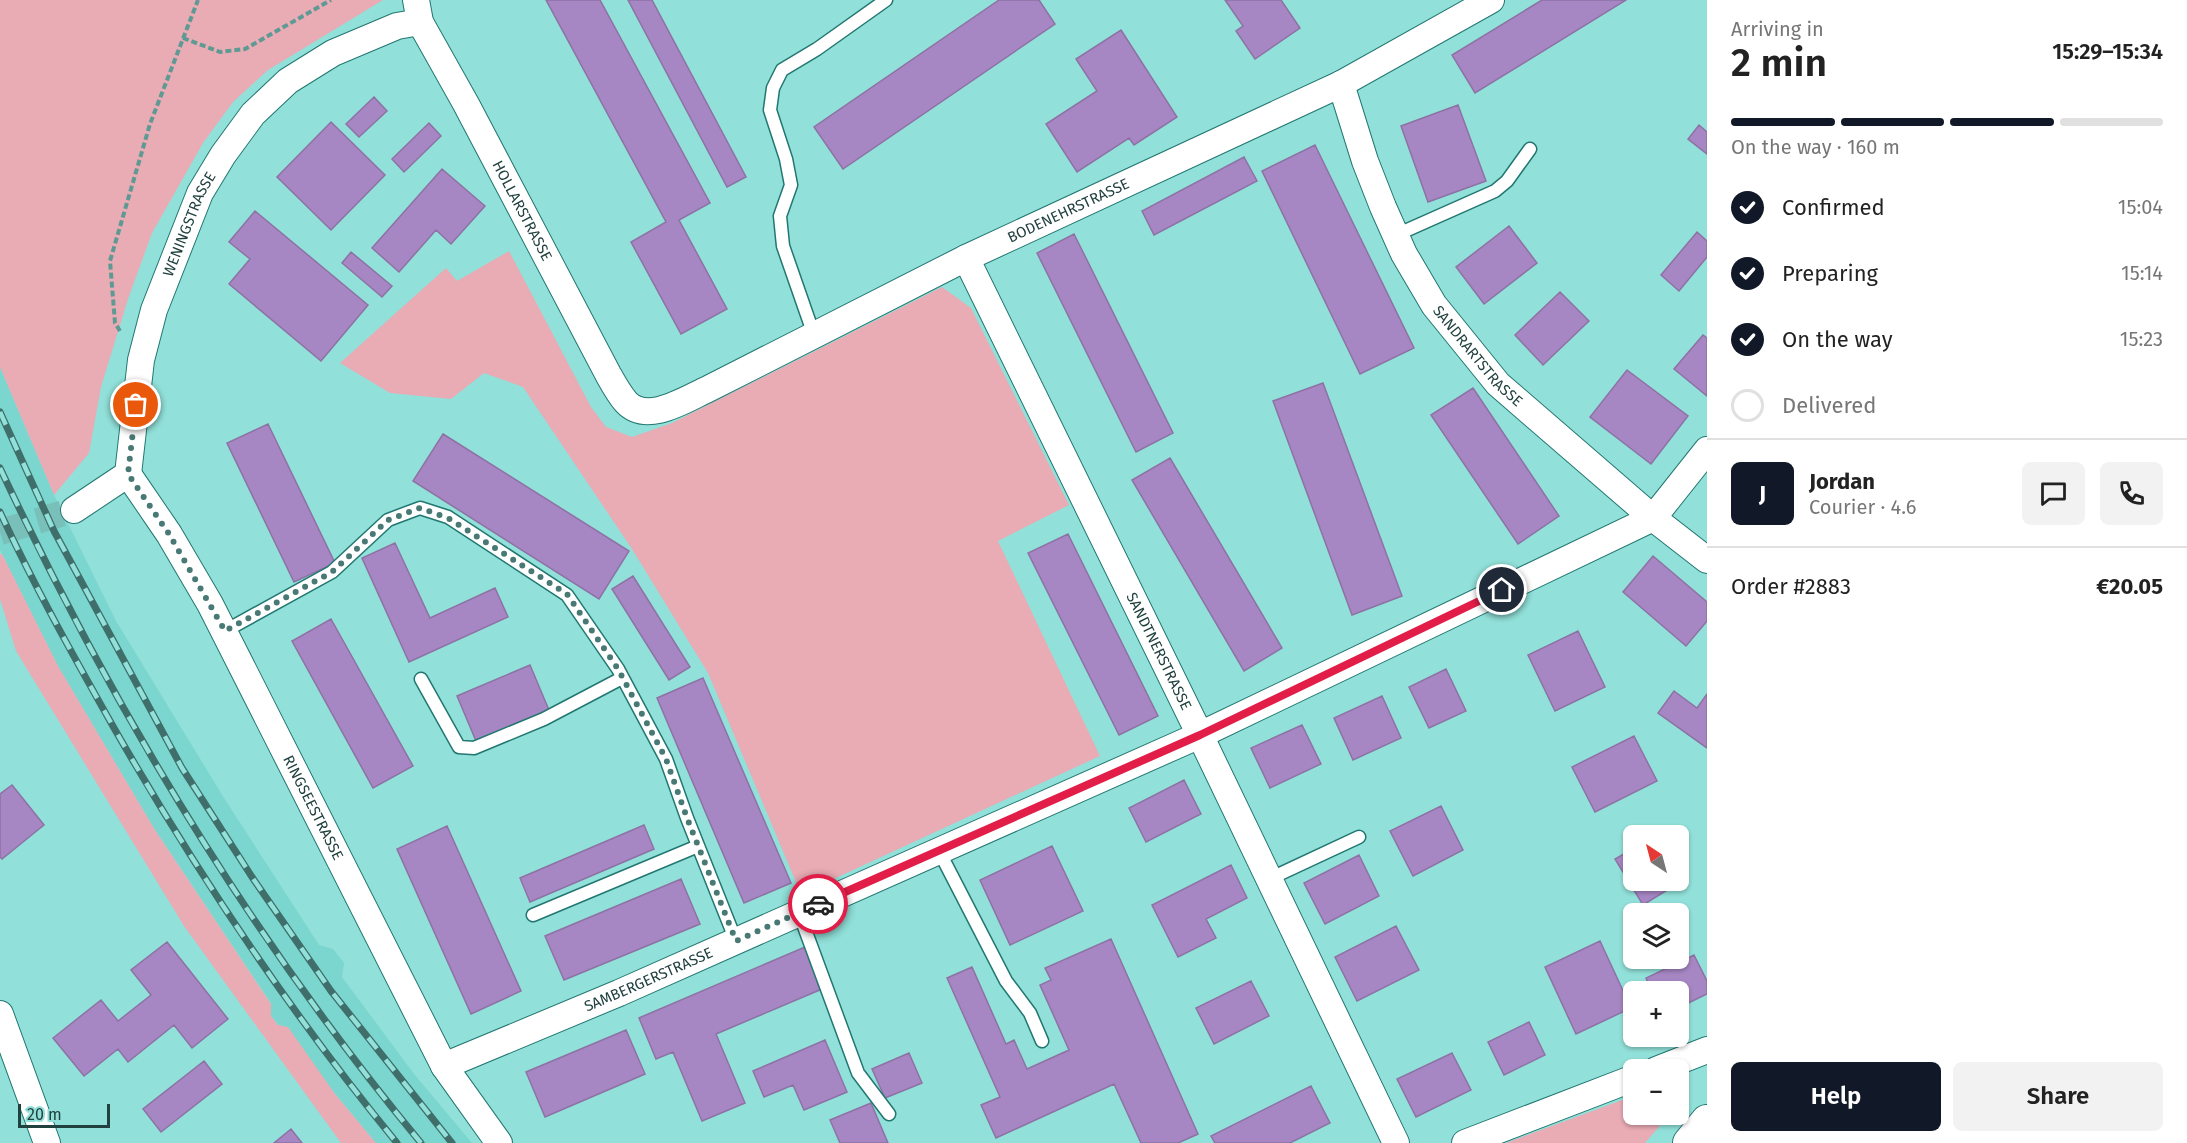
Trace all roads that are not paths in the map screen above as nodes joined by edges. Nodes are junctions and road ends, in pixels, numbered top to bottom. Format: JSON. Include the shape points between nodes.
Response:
{"nodes":[{"id":1,"x":886,"y":0,"type":"edge"},
{"id":2,"x":1491,"y":0,"type":"edge"},
{"id":3,"x":418,"y":11,"type":"edge"},
{"id":4,"x":1341,"y":84,"type":"junction"},
{"id":5,"x":1530,"y":149,"type":"dead end"},
{"id":6,"x":1396,"y":235,"type":"junction"},
{"id":7,"x":966,"y":258,"type":"junction"},
{"id":8,"x":814,"y":335,"type":"junction"},
{"id":9,"x":642,"y":411,"type":"joint"},
{"id":10,"x":1707,"y":450,"type":"edge"},
{"id":11,"x":128,"y":474,"type":"junction"},
{"id":12,"x":74,"y":510,"type":"tunnel mouth"},
{"id":13,"x":1653,"y":518,"type":"junction"},
{"id":14,"x":1707,"y":560,"type":"edge"},
{"id":15,"x":225,"y":631,"type":"junction"},
{"id":16,"x":622,"y":678,"type":"junction"},
{"id":17,"x":421,"y":679,"type":"dead end"},
{"id":18,"x":1200,"y":735,"type":"junction"},
{"id":19,"x":1359,"y":837,"type":"dead end"},
{"id":20,"x":698,"y":846,"type":"junction"},
{"id":21,"x":939,"y":851,"type":"junction"},
{"id":22,"x":1269,"y":879,"type":"junction"},
{"id":23,"x":799,"y":913,"type":"junction"},
{"id":24,"x":533,"y":915,"type":"dead end"},
{"id":25,"x":736,"y":941,"type":"junction"},
{"id":26,"x":0,"y":1014,"type":"edge"},
{"id":27,"x":1042,"y":1041,"type":"dead end"},
{"id":28,"x":1707,"y":1050,"type":"edge"},
{"id":29,"x":1684,"y":1059,"type":"edge"},
{"id":30,"x":444,"y":1066,"type":"junction"},
{"id":31,"x":1623,"y":1082,"type":"edge"},
{"id":32,"x":889,"y":1114,"type":"dead end"},
{"id":33,"x":1707,"y":1121,"type":"edge"},
{"id":34,"x":47,"y":1143,"type":"edge"},
{"id":35,"x":499,"y":1143,"type":"edge"},
{"id":36,"x":1396,"y":1143,"type":"edge"},
{"id":37,"x":1466,"y":1143,"type":"edge"},
{"id":38,"x":1689,"y":1143,"type":"edge"}],
"edges":[{"from":1,"to":8,"type":"lane","via":[[782,70],[773,88],[770,110],[792,185],[780,216],[783,246]]},
{"from":2,"to":4,"type":"street","name":"BODENEHRSTRASSE"},
{"from":3,"to":9,"type":"street","name":"HOLLARSTRASSE","via":[[608,374],[627,403]]},
{"from":3,"to":11,"type":"street","name":"WENINGSTRASSE","via":[[397,26],[333,53],[288,81],[253,114],[223,155],[200,193],[154,310],[141,360]]},
{"from":4,"to":6,"type":"street","name":"SANDRARTSTRASSE","via":[[1365,160]]},
{"from":4,"to":7,"type":"street","name":"BODENEHRSTRASSE"},
{"from":5,"to":6,"type":"lane","via":[[1495,191]]},
{"from":6,"to":13,"type":"street","name":"SANDRARTSTRASSE","via":[[1434,305],[1498,384]]},
{"from":7,"to":8,"type":"street","name":"BODENEHRSTRASSE"},
{"from":7,"to":18,"type":"street","name":"SANDTNERSTRASSE"},
{"from":8,"to":9,"type":"street","name":"BODENEHRSTRASSE","via":[[664,409]]},
{"from":10,"to":13,"type":"street","name":"SAMBERGERSTRASSE"},
{"from":11,"to":12,"type":"street"},
{"from":11,"to":15,"type":"street","name":"RINGSEESTRASSE","via":[[169,534]]},
{"from":13,"to":14,"type":"street","name":"SANDRARTSTRASSE"},
{"from":13,"to":18,"type":"street","name":"SAMBERGERSTRASSE"},
{"from":15,"to":16,"type":"lane","via":[[332,572],[388,520],[420,508],[448,518],[567,594]]},
{"from":15,"to":30,"type":"street","name":"RINGSEESTRASSE"},
{"from":16,"to":17,"type":"lane","via":[[544,719],[474,748],[459,747]]},
{"from":16,"to":20,"type":"lane","via":[[666,759]]},
{"from":18,"to":21,"type":"street","name":"SAMBERGERSTRASSE"},
{"from":18,"to":22,"type":"street","name":"SANDTNERSTRASSE"},
{"from":19,"to":22,"type":"lane"},
{"from":20,"to":24,"type":"lane"},
{"from":20,"to":25,"type":"lane"},
{"from":21,"to":23,"type":"street","name":"SAMBERGERSTRASSE"},
{"from":21,"to":27,"type":"lane","via":[[1006,981],[1030,1012]]},
{"from":22,"to":36,"type":"street","name":"SANDTNERSTRASSE"},
{"from":23,"to":25,"type":"street","name":"SAMBERGERSTRASSE"},
{"from":23,"to":32,"type":"lane","via":[[858,1073]]},
{"from":25,"to":30,"type":"street","name":"SAMBERGERSTRASSE"},
{"from":26,"to":34,"type":"street"},
{"from":28,"to":29,"type":"street"},
{"from":30,"to":35,"type":"street","name":"RINGSEESTRASSE"},
{"from":31,"to":37,"type":"street"},
{"from":33,"to":38,"type":"street"}]}
